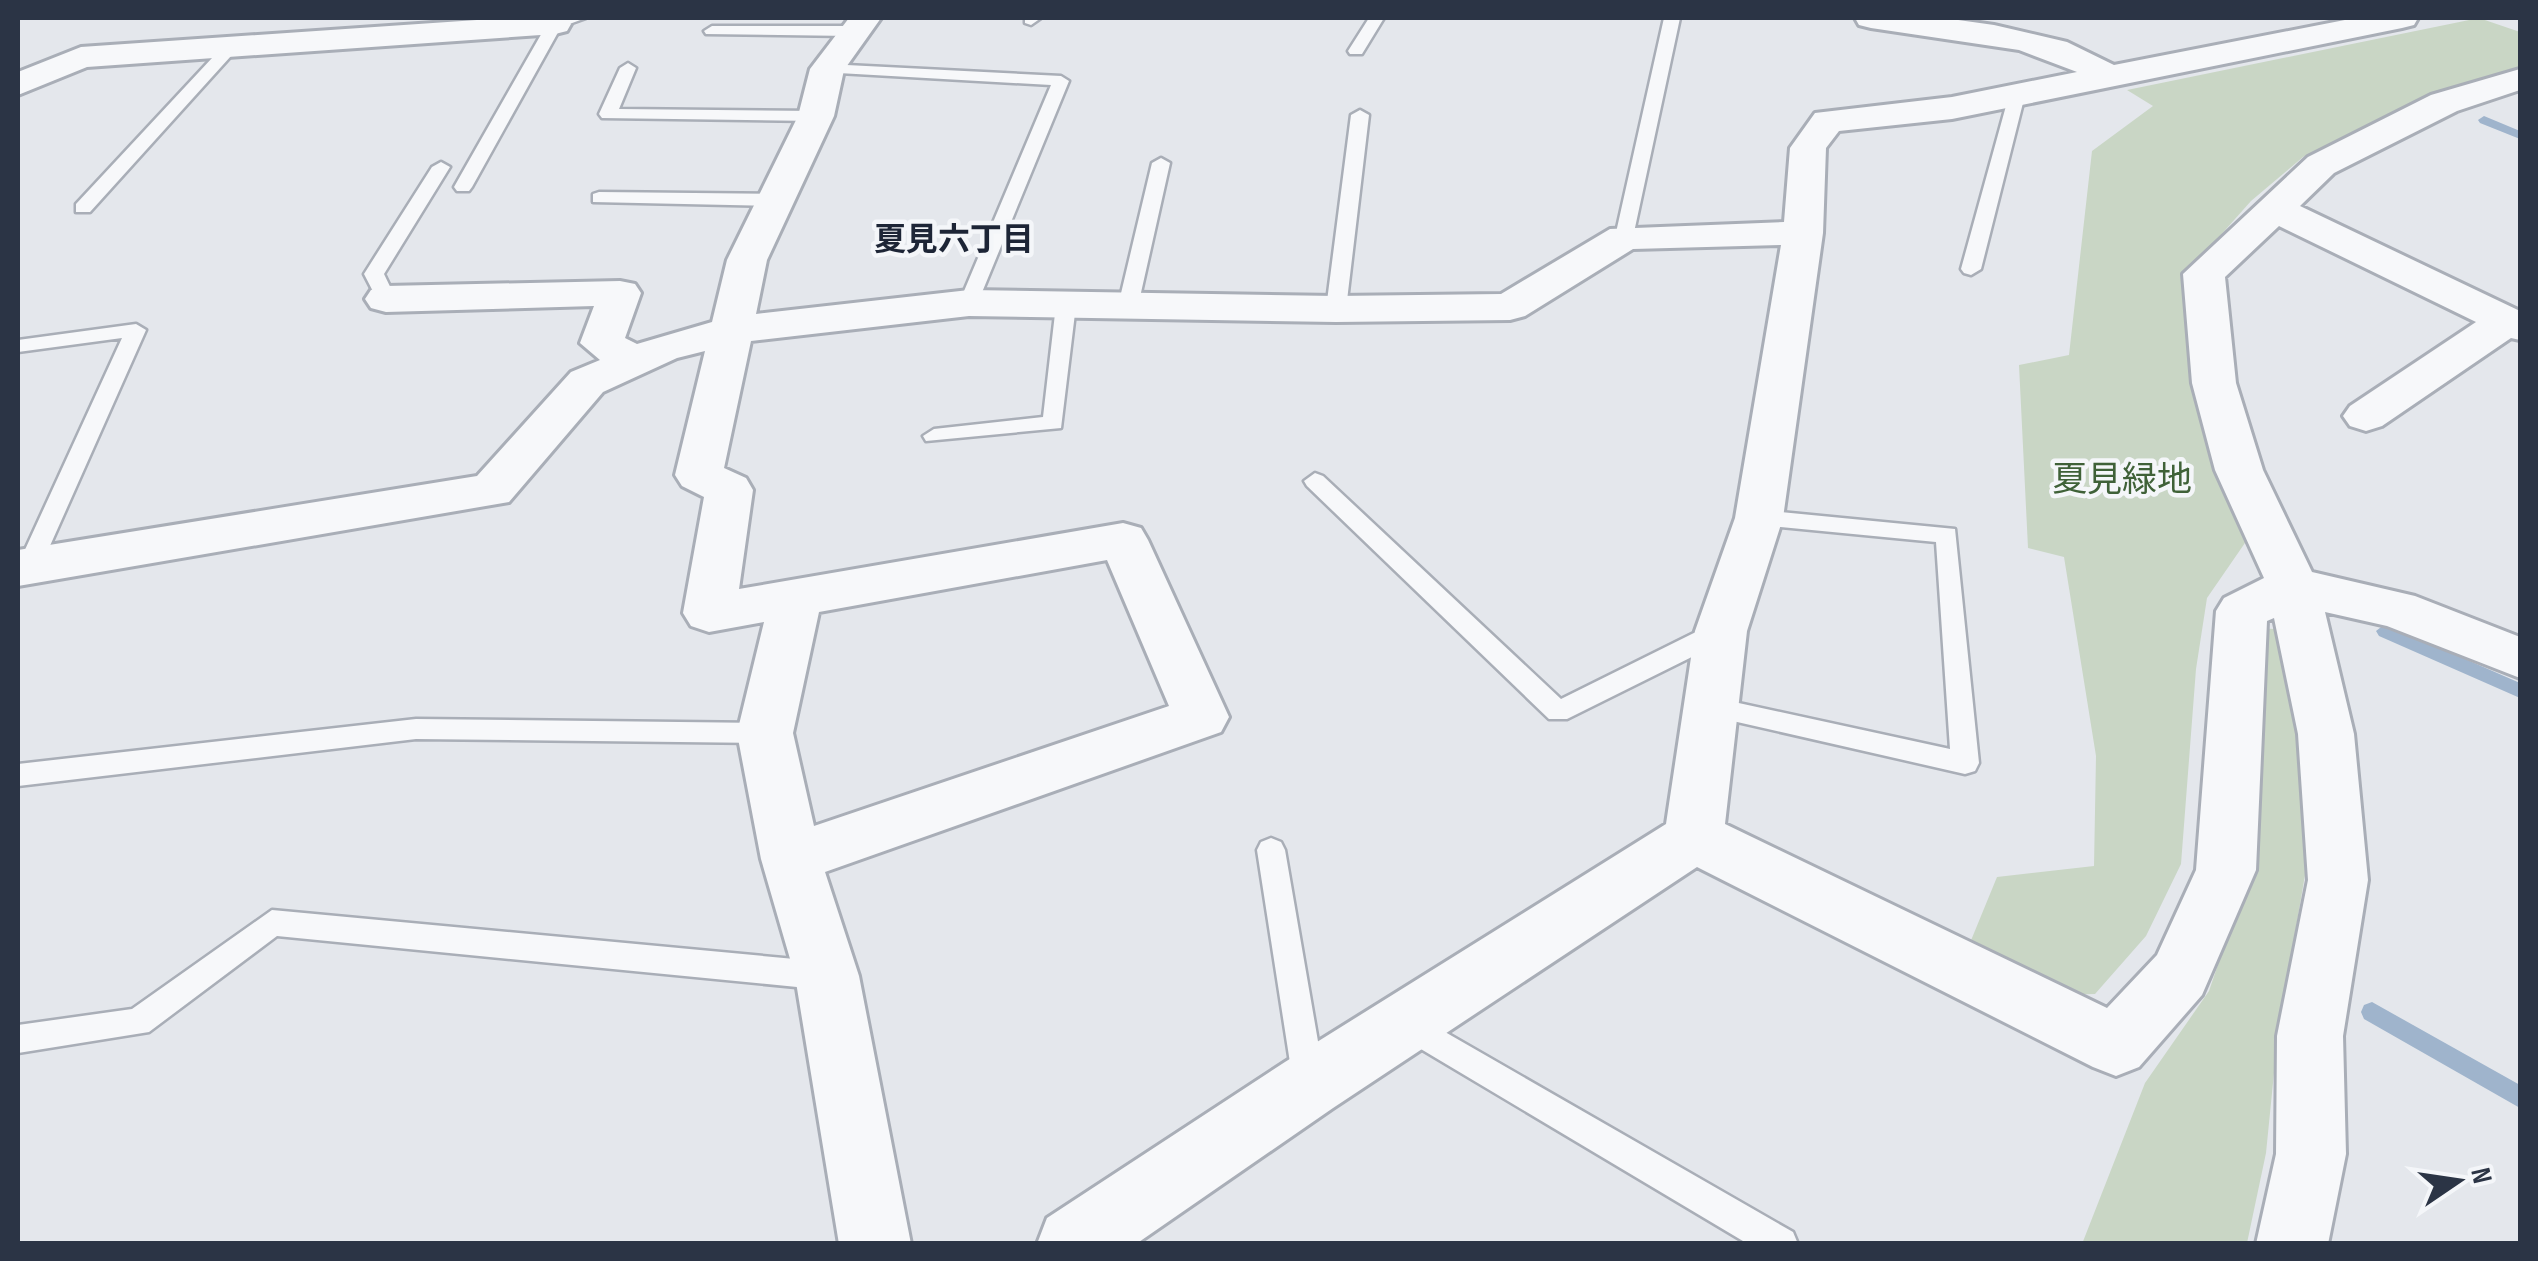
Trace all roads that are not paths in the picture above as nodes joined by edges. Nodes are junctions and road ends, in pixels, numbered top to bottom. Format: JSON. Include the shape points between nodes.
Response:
{"nodes":[{"id":1,"x":1376,"y":18,"type":"edge"},
{"id":2,"x":1672,"y":18,"type":"edge"},
{"id":3,"x":1871,"y":18,"type":"edge"},
{"id":4,"x":2402,"y":18,"type":"edge"},
{"id":5,"x":566,"y":21,"type":"edge"},
{"id":6,"x":712,"y":31,"type":"dead end"},
{"id":7,"x":2241,"y":32,"type":"edge"},
{"id":8,"x":848,"y":39,"type":"edge"},
{"id":9,"x":232,"y":46,"type":"junction"},
{"id":10,"x":1356,"y":51,"type":"dead end"},
{"id":11,"x":628,"y":68,"type":"dead end"},
{"id":12,"x":2108,"y":76,"type":"junction"},
{"id":13,"x":2520,"y":79,"type":"edge"},
{"id":14,"x":18,"y":85,"type":"edge"},
{"id":15,"x":2017,"y":94,"type":"junction"},
{"id":16,"x":1360,"y":115,"type":"dead end"},
{"id":17,"x":816,"y":116,"type":"junction"},
{"id":18,"x":1162,"y":163,"type":"dead end"},
{"id":19,"x":441,"y":167,"type":"dead end"},
{"id":20,"x":463,"y":187,"type":"dead end"},
{"id":21,"x":599,"y":198,"type":"dead end"},
{"id":22,"x":776,"y":200,"type":"junction"},
{"id":23,"x":84,"y":208,"type":"dead end"},
{"id":24,"x":2273,"y":208,"type":"junction"},
{"id":25,"x":1803,"y":233,"type":"junction"},
{"id":26,"x":1624,"y":237,"type":"junction"},
{"id":27,"x":1971,"y":269,"type":"dead end"},
{"id":28,"x":386,"y":299,"type":"joint"},
{"id":29,"x":968,"y":303,"type":"junction"},
{"id":30,"x":1066,"y":305,"type":"junction"},
{"id":31,"x":1128,"y":306,"type":"junction"},
{"id":32,"x":1336,"y":309,"type":"junction"},
{"id":33,"x":2514,"y":324,"type":"edge"},
{"id":34,"x":731,"y":330,"type":"junction"},
{"id":35,"x":18,"y":346,"type":"edge"},
{"id":36,"x":635,"y":361,"type":"junction"},
{"id":37,"x":2366,"y":416,"type":"dead end"},
{"id":38,"x":934,"y":436,"type":"dead end"},
{"id":39,"x":1316,"y":480,"type":"dead end"},
{"id":40,"x":1758,"y":518,"type":"junction"},
{"id":41,"x":23,"y":566,"type":"edge"},
{"id":42,"x":2293,"y":586,"type":"junction"},
{"id":43,"x":796,"y":598,"type":"junction"},
{"id":44,"x":1721,"y":631,"type":"junction"},
{"id":45,"x":2520,"y":658,"type":"edge"},
{"id":46,"x":1711,"y":708,"type":"junction"},
{"id":47,"x":765,"y":732,"type":"junction"},
{"id":48,"x":18,"y":776,"type":"edge"},
{"id":49,"x":1694,"y":837,"type":"junction"},
{"id":50,"x":1271,"y":850,"type":"dead end"},
{"id":51,"x":791,"y":859,"type":"junction"},
{"id":52,"x":827,"y":976,"type":"junction"},
{"id":53,"x":1405,"y":1023,"type":"junction"},
{"id":54,"x":18,"y":1039,"type":"edge"},
{"id":55,"x":1309,"y":1084,"type":"junction"},
{"id":56,"x":1098,"y":1238,"type":"edge"},
{"id":57,"x":875,"y":1244,"type":"edge"},
{"id":58,"x":1781,"y":1244,"type":"edge"},
{"id":59,"x":2292,"y":1244,"type":"edge"}],
"edges":[{"from":1,"to":10,"type":"lane"},
{"from":2,"to":26,"type":"lane"},
{"from":3,"to":12,"type":"street","via":[[2080,56]]},
{"from":4,"to":7,"type":"street"},
{"from":5,"to":9,"type":"street"},
{"from":5,"to":20,"type":"lane"},
{"from":6,"to":8,"type":"lane"},
{"from":7,"to":12,"type":"street"},
{"from":8,"to":17,"type":"street"},
{"from":8,"to":29,"type":"lane","via":[[1062,81]]},
{"from":9,"to":14,"type":"street","via":[[81,57]]},
{"from":9,"to":23,"type":"lane"},
{"from":11,"to":17,"type":"lane","via":[[608,114]]},
{"from":12,"to":15,"type":"street"},
{"from":13,"to":24,"type":"street","via":[[2444,103],[2321,165]]},
{"from":15,"to":25,"type":"street","via":[[1828,122],[1808,148]]},
{"from":15,"to":27,"type":"lane"},
{"from":16,"to":32,"type":"lane"},
{"from":17,"to":22,"type":"street"},
{"from":18,"to":31,"type":"lane"},
{"from":19,"to":28,"type":"lane","via":[[374,274]]},
{"from":21,"to":22,"type":"lane"},
{"from":22,"to":34,"type":"street","via":[[748,260]]},
{"from":24,"to":33,"type":"street"},
{"from":24,"to":42,"type":"street","via":[[2204,274],[2219,400],[2239,470]]},
{"from":25,"to":26,"type":"street"},
{"from":25,"to":40,"type":"street"},
{"from":26,"to":32,"type":"street","via":[[1510,306]]},
{"from":28,"to":36,"type":"street","via":[[620,292],[602,343]]},
{"from":29,"to":30,"type":"street"},
{"from":29,"to":34,"type":"street"},
{"from":30,"to":31,"type":"street"},
{"from":30,"to":38,"type":"lane","via":[[1053,423]]},
{"from":31,"to":32,"type":"street"},
{"from":33,"to":37,"type":"street"},
{"from":34,"to":36,"type":"street"},
{"from":34,"to":43,"type":"street","via":[[699,475],[730,490],[710,613]]},
{"from":35,"to":41,"type":"lane","via":[[136,330]]},
{"from":36,"to":41,"type":"street","via":[[587,382],[492,490]]},
{"from":39,"to":44,"type":"lane","via":[[1558,712]]},
{"from":40,"to":44,"type":"street"},
{"from":40,"to":46,"type":"lane","via":[[1948,535],[1966,763]]},
{"from":42,"to":45,"type":"street","via":[[2397,609]]},
{"from":42,"to":49,"type":"street","via":[[2242,611],[2226,870],[2180,975],[2116,1045]]},
{"from":42,"to":59,"type":"street","via":[[2326,734],[2338,880],[2310,1036],[2311,1154]]},
{"from":43,"to":47,"type":"street"},
{"from":43,"to":51,"type":"street","via":[[1123,540],[1200,717]]},
{"from":44,"to":46,"type":"street"},
{"from":46,"to":49,"type":"street"},
{"from":47,"to":48,"type":"lane","via":[[416,730]]},
{"from":47,"to":51,"type":"street"},
{"from":49,"to":53,"type":"street"},
{"from":50,"to":55,"type":"lane"},
{"from":51,"to":52,"type":"street"},
{"from":52,"to":54,"type":"lane","via":[[272,923],[138,1022]]},
{"from":52,"to":57,"type":"street"},
{"from":53,"to":55,"type":"street"},
{"from":53,"to":58,"type":"lane"},
{"from":55,"to":56,"type":"street"}]}
